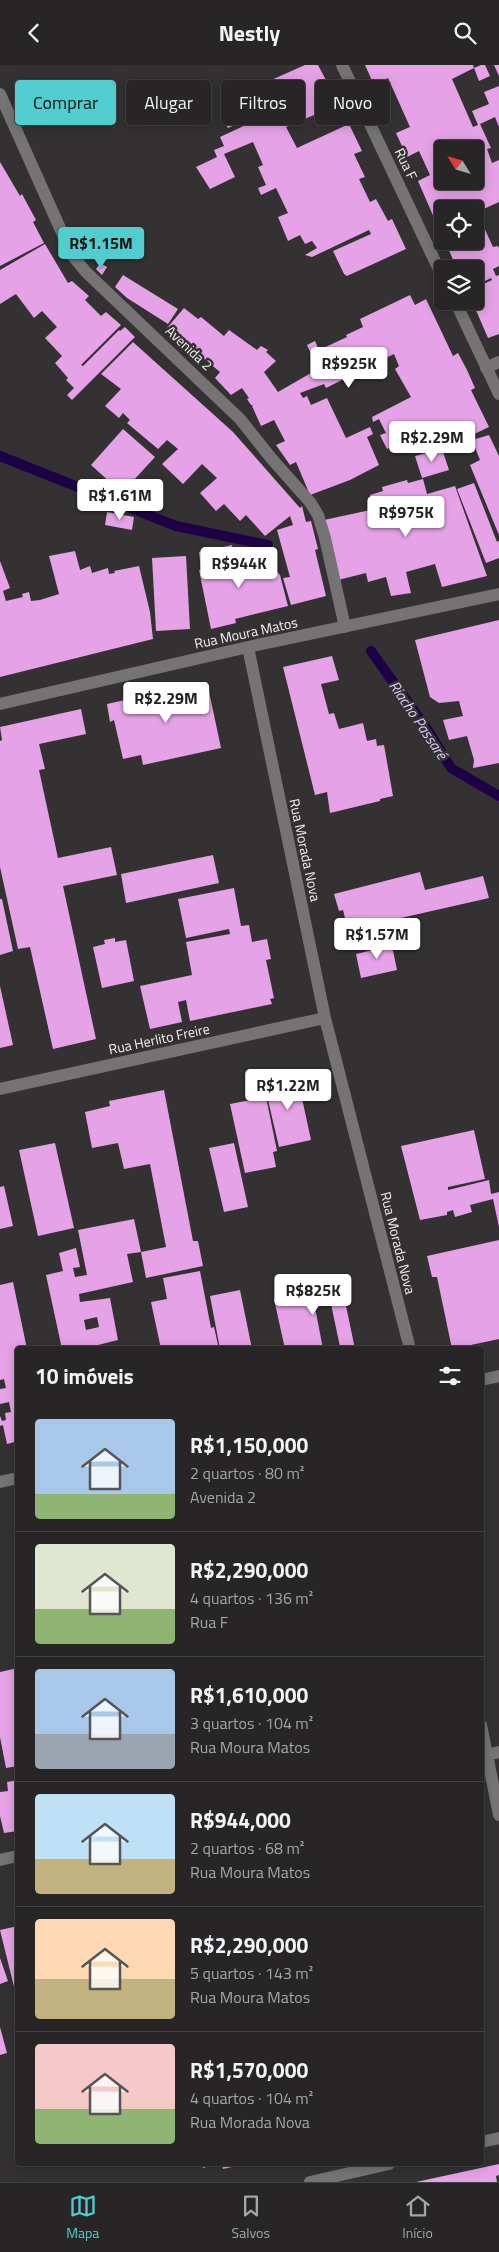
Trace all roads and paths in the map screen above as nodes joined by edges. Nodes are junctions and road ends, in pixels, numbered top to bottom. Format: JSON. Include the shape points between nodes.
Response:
{"nodes":[{"id":1,"x":342,"y":65,"type":"edge"},
{"id":2,"x":0,"y":94,"type":"edge"},
{"id":3,"x":434,"y":260,"type":"edge"},
{"id":4,"x":458,"y":310,"type":"edge"},
{"id":5,"x":499,"y":362,"type":"edge"},
{"id":6,"x":486,"y":368,"type":"junction"},
{"id":7,"x":499,"y":394,"type":"edge"},
{"id":8,"x":499,"y":594,"type":"edge"},
{"id":9,"x":345,"y":627,"type":"junction"},
{"id":10,"x":248,"y":647,"type":"junction"},
{"id":11,"x":0,"y":704,"type":"edge"},
{"id":12,"x":325,"y":1018,"type":"junction"},
{"id":13,"x":0,"y":1089,"type":"edge"},
{"id":14,"x":409,"y":1346,"type":"edge"},
{"id":15,"x":499,"y":1376,"type":"edge"},
{"id":16,"x":484,"y":1380,"type":"edge"},
{"id":17,"x":15,"y":1478,"type":"edge"},
{"id":18,"x":0,"y":1481,"type":"edge"},
{"id":19,"x":484,"y":1736,"type":"edge"},
{"id":20,"x":489,"y":1754,"type":"edge"},
{"id":21,"x":499,"y":1815,"type":"edge"},
{"id":22,"x":15,"y":1857,"type":"edge"},
{"id":23,"x":0,"y":1860,"type":"edge"},
{"id":24,"x":499,"y":2138,"type":"edge"},
{"id":25,"x":484,"y":2141,"type":"edge"},
{"id":26,"x":380,"y":2166,"type":"edge"},
{"id":27,"x":310,"y":2182,"type":"edge"}],
"edges":[{"from":1,"to":3,"type":"street","name":"Rua F"},
{"from":2,"to":9,"type":"street","name":"Avenida 2","via":[[72,255],[234,412],[310,502],[325,538]]},
{"from":4,"to":6,"type":"street"},
{"from":5,"to":6,"type":"street"},
{"from":6,"to":7,"type":"street"},
{"from":8,"to":9,"type":"street","name":"Rua Moura Matos"},
{"from":9,"to":10,"type":"street","name":"Rua Moura Matos"},
{"from":10,"to":11,"type":"street","name":"Rua Moura Matos"},
{"from":10,"to":12,"type":"street","name":"Rua Morada Nova"},
{"from":12,"to":13,"type":"street","name":"Rua Herlito Freire"},
{"from":12,"to":14,"type":"street","name":"Rua Morada Nova"},
{"from":15,"to":16,"type":"street"},
{"from":17,"to":18,"type":"street"},
{"from":19,"to":20,"type":"street"},
{"from":20,"to":21,"type":"street"},
{"from":22,"to":23,"type":"street"},
{"from":24,"to":25,"type":"street"},
{"from":26,"to":27,"type":"street"}]}
